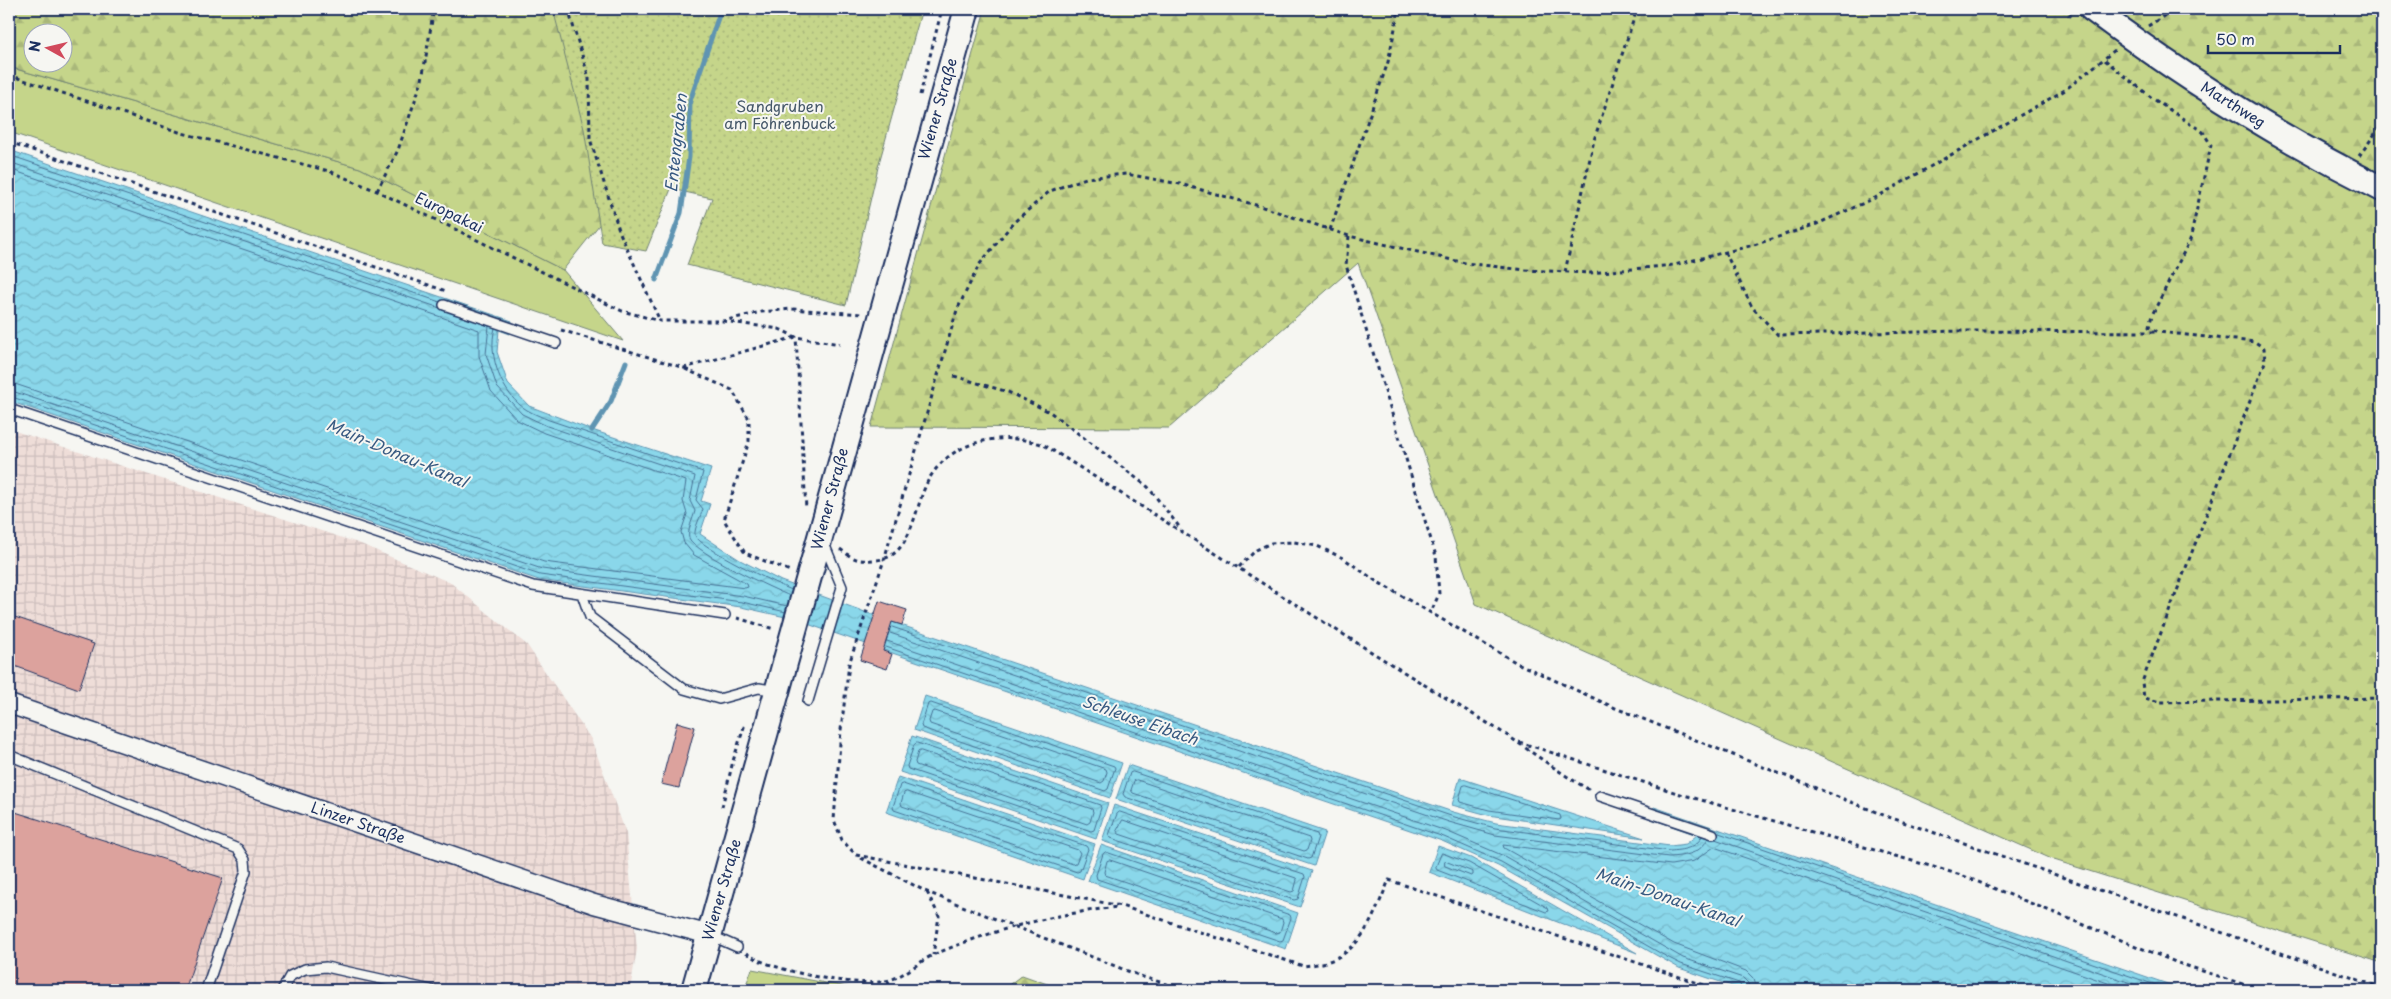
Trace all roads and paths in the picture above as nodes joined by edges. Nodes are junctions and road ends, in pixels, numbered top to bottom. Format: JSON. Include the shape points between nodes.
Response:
{"nodes":[{"id":1,"x":437,"y":9,"type":"edge"},
{"id":2,"x":568,"y":9,"type":"edge"},
{"id":3,"x":967,"y":9,"type":"edge"},
{"id":4,"x":1399,"y":9,"type":"edge"},
{"id":5,"x":1637,"y":9,"type":"edge"},
{"id":6,"x":2092,"y":9,"type":"edge"},
{"id":7,"x":2175,"y":9,"type":"edge"},
{"id":8,"x":2368,"y":9,"type":"edge"},
{"id":9,"x":2382,"y":17,"type":"edge"},
{"id":10,"x":2130,"y":37,"type":"junction"},
{"id":11,"x":2105,"y":60,"type":"junction"},
{"id":12,"x":9,"y":75,"type":"edge"},
{"id":13,"x":2382,"y":124,"type":"edge"},
{"id":14,"x":9,"y":142,"type":"edge"},
{"id":15,"x":2348,"y":171,"type":"junction"},
{"id":16,"x":2382,"y":188,"type":"edge"},
{"id":17,"x":377,"y":191,"type":"junction"},
{"id":18,"x":1330,"y":230,"type":"junction"},
{"id":19,"x":1349,"y":236,"type":"junction"},
{"id":20,"x":1725,"y":252,"type":"junction"},
{"id":21,"x":1565,"y":272,"type":"junction"},
{"id":22,"x":447,"y":291,"type":"dead end"},
{"id":23,"x":444,"y":305,"type":"dead end"},
{"id":24,"x":881,"y":316,"type":"junction"},
{"id":25,"x":723,"y":321,"type":"junction"},
{"id":26,"x":660,"y":322,"type":"junction"},
{"id":27,"x":558,"y":329,"type":"dead end"},
{"id":28,"x":2158,"y":332,"type":"junction"},
{"id":29,"x":796,"y":337,"type":"junction"},
{"id":30,"x":556,"y":343,"type":"dead end"},
{"id":31,"x":840,"y":344,"type":"dead end"},
{"id":32,"x":684,"y":368,"type":"junction"},
{"id":33,"x":954,"y":376,"type":"dead end"},
{"id":34,"x":9,"y":409,"type":"edge"},
{"id":35,"x":1184,"y":532,"type":"junction"},
{"id":36,"x":820,"y":534,"type":"junction"},
{"id":37,"x":884,"y":560,"type":"junction"},
{"id":38,"x":1239,"y":567,"type":"junction"},
{"id":39,"x":802,"y":574,"type":"junction"},
{"id":40,"x":582,"y":594,"type":"junction"},
{"id":41,"x":1431,"y":612,"type":"junction"},
{"id":42,"x":725,"y":615,"type":"joint"},
{"id":43,"x":786,"y":633,"type":"junction"},
{"id":44,"x":777,"y":691,"type":"junction"},
{"id":45,"x":2382,"y":698,"type":"edge"},
{"id":46,"x":808,"y":701,"type":"dead end"},
{"id":47,"x":9,"y":704,"type":"edge"},
{"id":48,"x":1516,"y":741,"type":"junction"},
{"id":49,"x":9,"y":755,"type":"edge"},
{"id":50,"x":1600,"y":796,"type":"joint"},
{"id":51,"x":1713,"y":834,"type":"dead end"},
{"id":52,"x":856,"y":855,"type":"junction"},
{"id":53,"x":926,"y":892,"type":"junction"},
{"id":54,"x":1121,"y":906,"type":"junction"},
{"id":55,"x":1014,"y":925,"type":"junction"},
{"id":56,"x":710,"y":934,"type":"junction"},
{"id":57,"x":737,"y":947,"type":"joint"},
{"id":58,"x":933,"y":955,"type":"junction"},
{"id":59,"x":888,"y":981,"type":"junction"},
{"id":60,"x":2382,"y":988,"type":"edge"},
{"id":61,"x":206,"y":990,"type":"edge"},
{"id":62,"x":282,"y":990,"type":"edge"},
{"id":63,"x":430,"y":990,"type":"edge"},
{"id":64,"x":694,"y":990,"type":"edge"},
{"id":65,"x":890,"y":990,"type":"edge"},
{"id":66,"x":1188,"y":990,"type":"edge"},
{"id":67,"x":1719,"y":990,"type":"edge"},
{"id":68,"x":2261,"y":990,"type":"edge"}],
"edges":[{"from":1,"to":17,"type":"path","via":[[433,14],[422,80],[398,150]]},
{"from":2,"to":26,"type":"path","via":[[589,78],[590,139],[620,233]]},
{"from":3,"to":24,"type":"main road","name":"Wiener Straße"},
{"from":4,"to":18,"type":"path","via":[[1388,62]]},
{"from":5,"to":21,"type":"path","via":[[1594,140]]},
{"from":6,"to":10,"type":"main road","name":"Marthweg"},
{"from":7,"to":10,"type":"path"},
{"from":8,"to":9,"type":"path"},
{"from":10,"to":11,"type":"path"},
{"from":10,"to":15,"type":"main road","name":"Marthweg","via":[[2262,124]]},
{"from":11,"to":20,"type":"path","via":[[2065,90],[1875,198],[1817,224]]},
{"from":11,"to":28,"type":"path","via":[[2152,98],[2203,132],[2211,145],[2190,240],[2152,315],[2149,327]]},
{"from":12,"to":17,"type":"path","name":"Europakai","via":[[182,133],[329,171]]},
{"from":13,"to":15,"type":"path"},
{"from":14,"to":22,"type":"path"},
{"from":15,"to":16,"type":"main road","name":"Marthweg"},
{"from":17,"to":26,"type":"path","name":"Europakai","via":[[622,311]]},
{"from":18,"to":19,"type":"path"},
{"from":18,"to":37,"type":"path","via":[[1180,184],[1126,174],[1086,178],[1050,191],[1013,223],[979,265],[957,310]]},
{"from":19,"to":21,"type":"path","via":[[1465,263]]},
{"from":19,"to":41,"type":"path","via":[[1346,265],[1436,556],[1439,594]]},
{"from":20,"to":21,"type":"path","via":[[1674,265],[1590,273]]},
{"from":20,"to":28,"type":"path","via":[[1752,308],[1778,335],[1963,331]]},
{"from":23,"to":30,"type":"lane"},
{"from":24,"to":25,"type":"path","name":"Europakai","via":[[792,309]]},
{"from":24,"to":36,"type":"main road","name":"Wiener Straße"},
{"from":25,"to":26,"type":"path","name":"Europakai"},
{"from":25,"to":29,"type":"path","via":[[779,329]]},
{"from":27,"to":32,"type":"path"},
{"from":28,"to":45,"type":"path","via":[[2255,342],[2264,348],[2266,362],[2142,682],[2144,698],[2161,702]]},
{"from":29,"to":31,"type":"path"},
{"from":29,"to":32,"type":"path"},
{"from":29,"to":36,"type":"path","via":[[804,494],[808,523]]},
{"from":32,"to":39,"type":"path","via":[[732,390],[749,420],[749,441],[724,520],[744,553]]},
{"from":33,"to":35,"type":"path","via":[[1008,392],[1050,412],[1148,487]]},
{"from":34,"to":40,"type":"lane","via":[[533,586]]},
{"from":35,"to":37,"type":"path","via":[[1044,446],[1027,439],[994,438],[968,445],[946,459],[929,479],[907,537]]},
{"from":35,"to":38,"type":"path"},
{"from":36,"to":37,"type":"path","via":[[857,561]]},
{"from":36,"to":39,"type":"main road","name":"Wiener Straße"},
{"from":36,"to":46,"type":"lane","via":[[842,587]]},
{"from":37,"to":52,"type":"path","via":[[849,664],[840,730],[834,820],[842,840]]},
{"from":38,"to":41,"type":"path","via":[[1256,550],[1271,543],[1317,546],[1343,558]]},
{"from":38,"to":48,"type":"path"},
{"from":39,"to":43,"type":"main road","name":"Wiener Straße"},
{"from":40,"to":42,"type":"lane"},
{"from":40,"to":44,"type":"lane","via":[[590,617],[684,689],[719,699],[759,688]]},
{"from":41,"to":60,"type":"path","via":[[1517,663],[1613,707],[1886,816]]},
{"from":42,"to":43,"type":"path"},
{"from":43,"to":44,"type":"main road","name":"Wiener Straße"},
{"from":44,"to":56,"type":"main road","name":"Wiener Straße"},
{"from":47,"to":56,"type":"street","name":"Linzer Straße","via":[[594,904]]},
{"from":48,"to":50,"type":"path"},
{"from":48,"to":68,"type":"path","via":[[1677,793],[1961,875],[2178,963]]},
{"from":49,"to":61,"type":"lane","via":[[238,849],[245,860],[246,871]]},
{"from":50,"to":51,"type":"lane"},
{"from":52,"to":53,"type":"path"},
{"from":52,"to":54,"type":"path"},
{"from":53,"to":55,"type":"path"},
{"from":53,"to":58,"type":"path","via":[[939,916]]},
{"from":54,"to":55,"type":"path"},
{"from":54,"to":67,"type":"path","via":[[1303,966],[1330,961],[1352,949],[1372,921],[1389,880]]},
{"from":55,"to":58,"type":"path"},
{"from":55,"to":66,"type":"path","via":[[1143,977]]},
{"from":56,"to":57,"type":"lane"},
{"from":56,"to":64,"type":"main road","name":"Wiener Straße"},
{"from":57,"to":59,"type":"path","via":[[757,961],[820,977],[868,984]]},
{"from":58,"to":59,"type":"path"},
{"from":59,"to":65,"type":"path"},
{"from":62,"to":63,"type":"lane","via":[[290,976],[305,969],[326,967]]}]}
